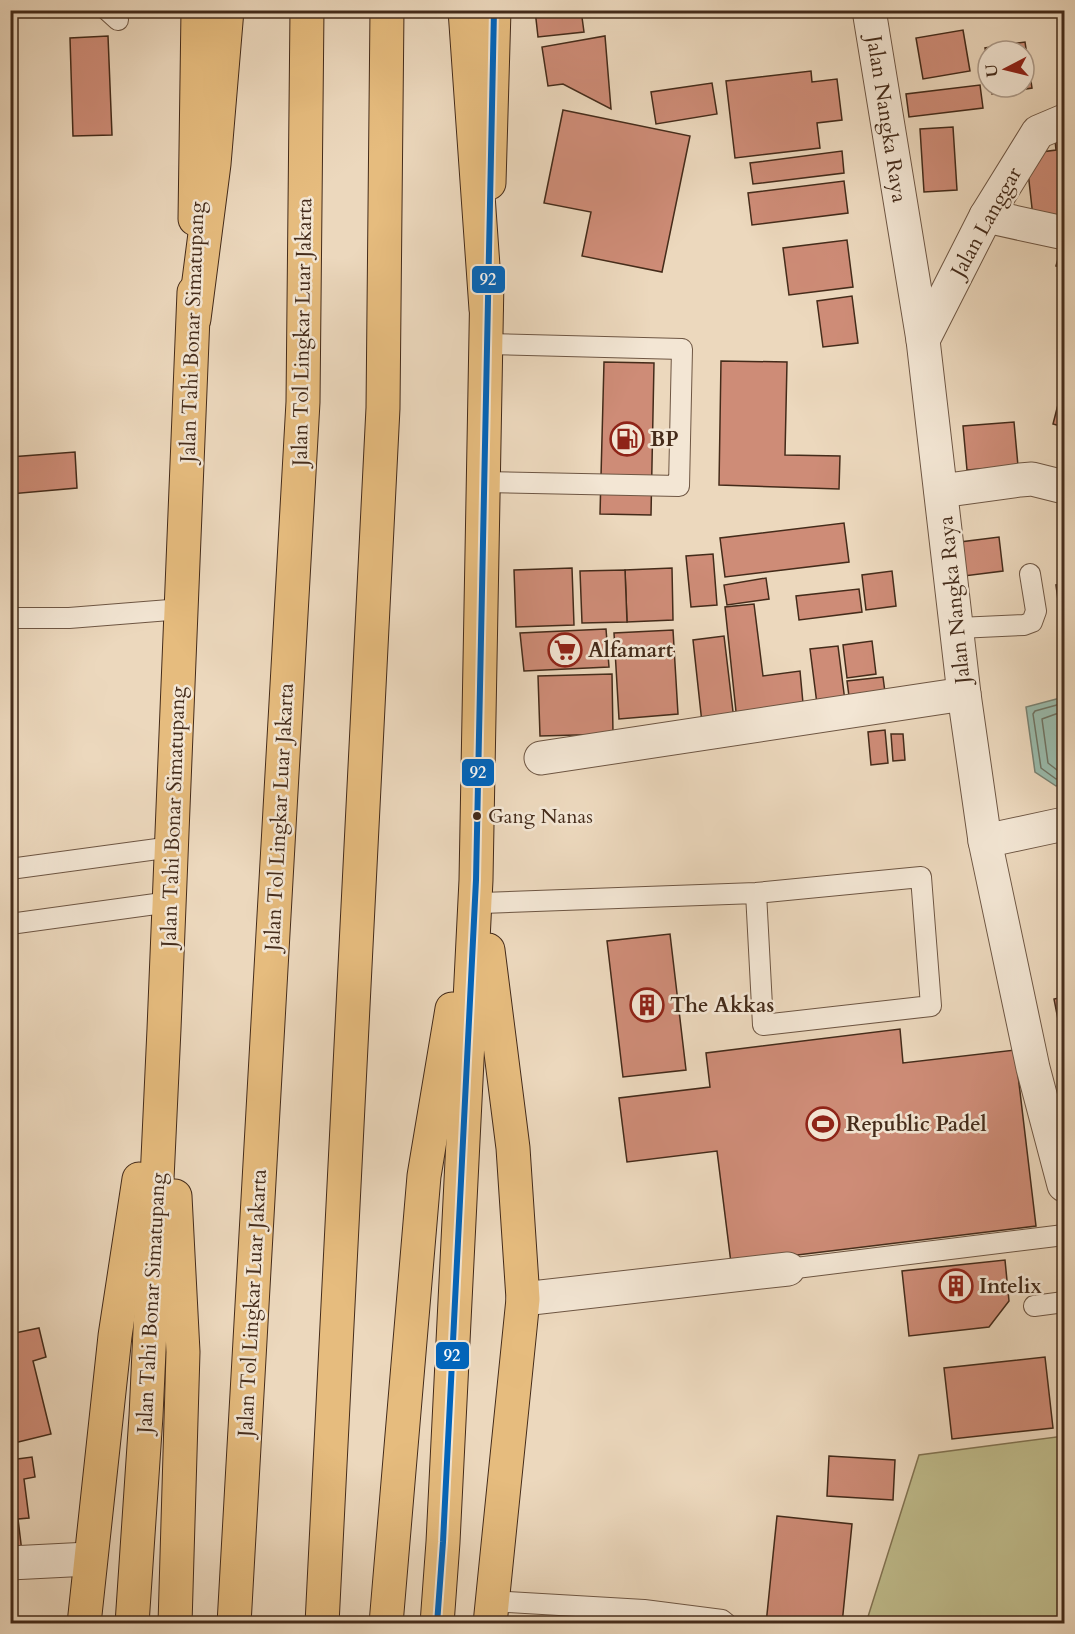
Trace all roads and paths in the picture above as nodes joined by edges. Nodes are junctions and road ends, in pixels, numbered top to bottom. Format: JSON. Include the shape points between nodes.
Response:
{"nodes":[{"id":1,"x":198,"y":10,"type":"edge"},
{"id":2,"x":227,"y":10,"type":"edge"},
{"id":3,"x":307,"y":10,"type":"edge"},
{"id":4,"x":387,"y":10,"type":"edge"},
{"id":5,"x":465,"y":10,"type":"edge"},
{"id":6,"x":494,"y":10,"type":"edge"},
{"id":7,"x":869,"y":10,"type":"edge"},
{"id":8,"x":1065,"y":121,"type":"edge"},
{"id":9,"x":986,"y":216,"type":"junction"},
{"id":10,"x":1065,"y":233,"type":"edge"},
{"id":11,"x":486,"y":309,"type":"junction"},
{"id":12,"x":194,"y":319,"type":"junction"},
{"id":13,"x":923,"y":339,"type":"junction"},
{"id":14,"x":486,"y":344,"type":"junction"},
{"id":15,"x":483,"y":482,"type":"junction"},
{"id":16,"x":1065,"y":487,"type":"edge"},
{"id":17,"x":941,"y":491,"type":"junction"},
{"id":18,"x":1030,"y":574,"type":"dead end"},
{"id":19,"x":182,"y":609,"type":"junction"},
{"id":20,"x":10,"y":618,"type":"edge"},
{"id":21,"x":958,"y":628,"type":"junction"},
{"id":22,"x":964,"y":694,"type":"junction"},
{"id":23,"x":541,"y":758,"type":"dead end"},
{"id":24,"x":1065,"y":824,"type":"edge"},
{"id":25,"x":986,"y":841,"type":"junction"},
{"id":26,"x":172,"y":848,"type":"junction"},
{"id":27,"x":10,"y":869,"type":"edge"},
{"id":28,"x":479,"y":892,"type":"junction"},
{"id":29,"x":756,"y":893,"type":"junction"},
{"id":30,"x":170,"y":902,"type":"junction"},
{"id":31,"x":10,"y":924,"type":"edge"},
{"id":32,"x":164,"y":1029,"type":"junction"},
{"id":33,"x":1065,"y":1185,"type":"edge"},
{"id":34,"x":1065,"y":1235,"type":"edge"},
{"id":35,"x":788,"y":1269,"type":"joint"},
{"id":36,"x":523,"y":1299,"type":"junction"},
{"id":37,"x":1065,"y":1302,"type":"edge"},
{"id":38,"x":1034,"y":1306,"type":"dead end"},
{"id":39,"x":89,"y":1559,"type":"junction"},
{"id":40,"x":10,"y":1563,"type":"edge"},
{"id":41,"x":490,"y":1612,"type":"edge"},
{"id":42,"x":84,"y":1623,"type":"edge"},
{"id":43,"x":132,"y":1623,"type":"edge"},
{"id":44,"x":175,"y":1623,"type":"edge"},
{"id":45,"x":234,"y":1623,"type":"edge"},
{"id":46,"x":322,"y":1623,"type":"edge"},
{"id":47,"x":386,"y":1623,"type":"edge"},
{"id":48,"x":437,"y":1623,"type":"edge"},
{"id":49,"x":727,"y":1623,"type":"edge"}],
"edges":[{"from":1,"to":12,"type":"highway","name":"Jalan Tahi Bonar Simatupang"},
{"from":2,"to":12,"type":"highway","via":[[214,164]]},
{"from":3,"to":45,"type":"highway","name":"Jalan Tol Lingkar Luar Jakarta","via":[[303,402]]},
{"from":4,"to":46,"type":"highway","via":[[383,408]]},
{"from":5,"to":11,"type":"highway"},
{"from":6,"to":11,"type":"highway"},
{"from":7,"to":13,"type":"street","name":"Jalan Nangka Raya"},
{"from":8,"to":9,"type":"street","name":"Jalan Langgar","via":[[1038,132]]},
{"from":9,"to":10,"type":"street"},
{"from":9,"to":13,"type":"street","name":"Jalan Langgar"},
{"from":11,"to":14,"type":"highway"},
{"from":12,"to":19,"type":"highway","name":"Jalan Tahi Bonar Simatupang"},
{"from":13,"to":17,"type":"street","name":"Jalan Nangka Raya"},
{"from":14,"to":15,"type":"highway"},
{"from":14,"to":15,"type":"lane","via":[[682,349],[679,486]]},
{"from":15,"to":28,"type":"highway"},
{"from":16,"to":17,"type":"street","via":[[1032,479]]},
{"from":17,"to":21,"type":"street","name":"Jalan Nangka Raya"},
{"from":18,"to":21,"type":"lane","via":[[1036,611],[1032,622]]},
{"from":19,"to":20,"type":"lane","via":[[69,618]]},
{"from":19,"to":26,"type":"highway","name":"Jalan Tahi Bonar Simatupang"},
{"from":21,"to":22,"type":"street","name":"Jalan Nangka Raya"},
{"from":22,"to":23,"type":"street"},
{"from":22,"to":25,"type":"street","name":"Jalan Nangka Raya"},
{"from":24,"to":25,"type":"street"},
{"from":25,"to":33,"type":"street","name":"Jalan Nangka Raya","via":[[1033,1068]]},
{"from":26,"to":27,"type":"lane"},
{"from":26,"to":30,"type":"highway","name":"Jalan Tahi Bonar Simatupang"},
{"from":28,"to":29,"type":"lane"},
{"from":28,"to":36,"type":"highway","via":[[513,1149]]},
{"from":28,"to":47,"type":"highway","via":[[423,1176]]},
{"from":28,"to":48,"type":"highway"},
{"from":29,"to":29,"type":"lane","via":[[921,877],[931,1006],[763,1024]]},
{"from":30,"to":31,"type":"lane"},
{"from":30,"to":32,"type":"highway","name":"Jalan Tahi Bonar Simatupang"},
{"from":32,"to":39,"type":"highway","via":[[123,1279]]},
{"from":32,"to":43,"type":"highway","name":"Jalan Tahi Bonar Simatupang"},
{"from":32,"to":44,"type":"highway","via":[[183,1352]]},
{"from":34,"to":35,"type":"lane"},
{"from":35,"to":36,"type":"street"},
{"from":36,"to":41,"type":"highway"},
{"from":37,"to":38,"type":"lane"},
{"from":39,"to":40,"type":"street"},
{"from":39,"to":42,"type":"highway"},
{"from":41,"to":49,"type":"lane","via":[[644,1610]]}]}
